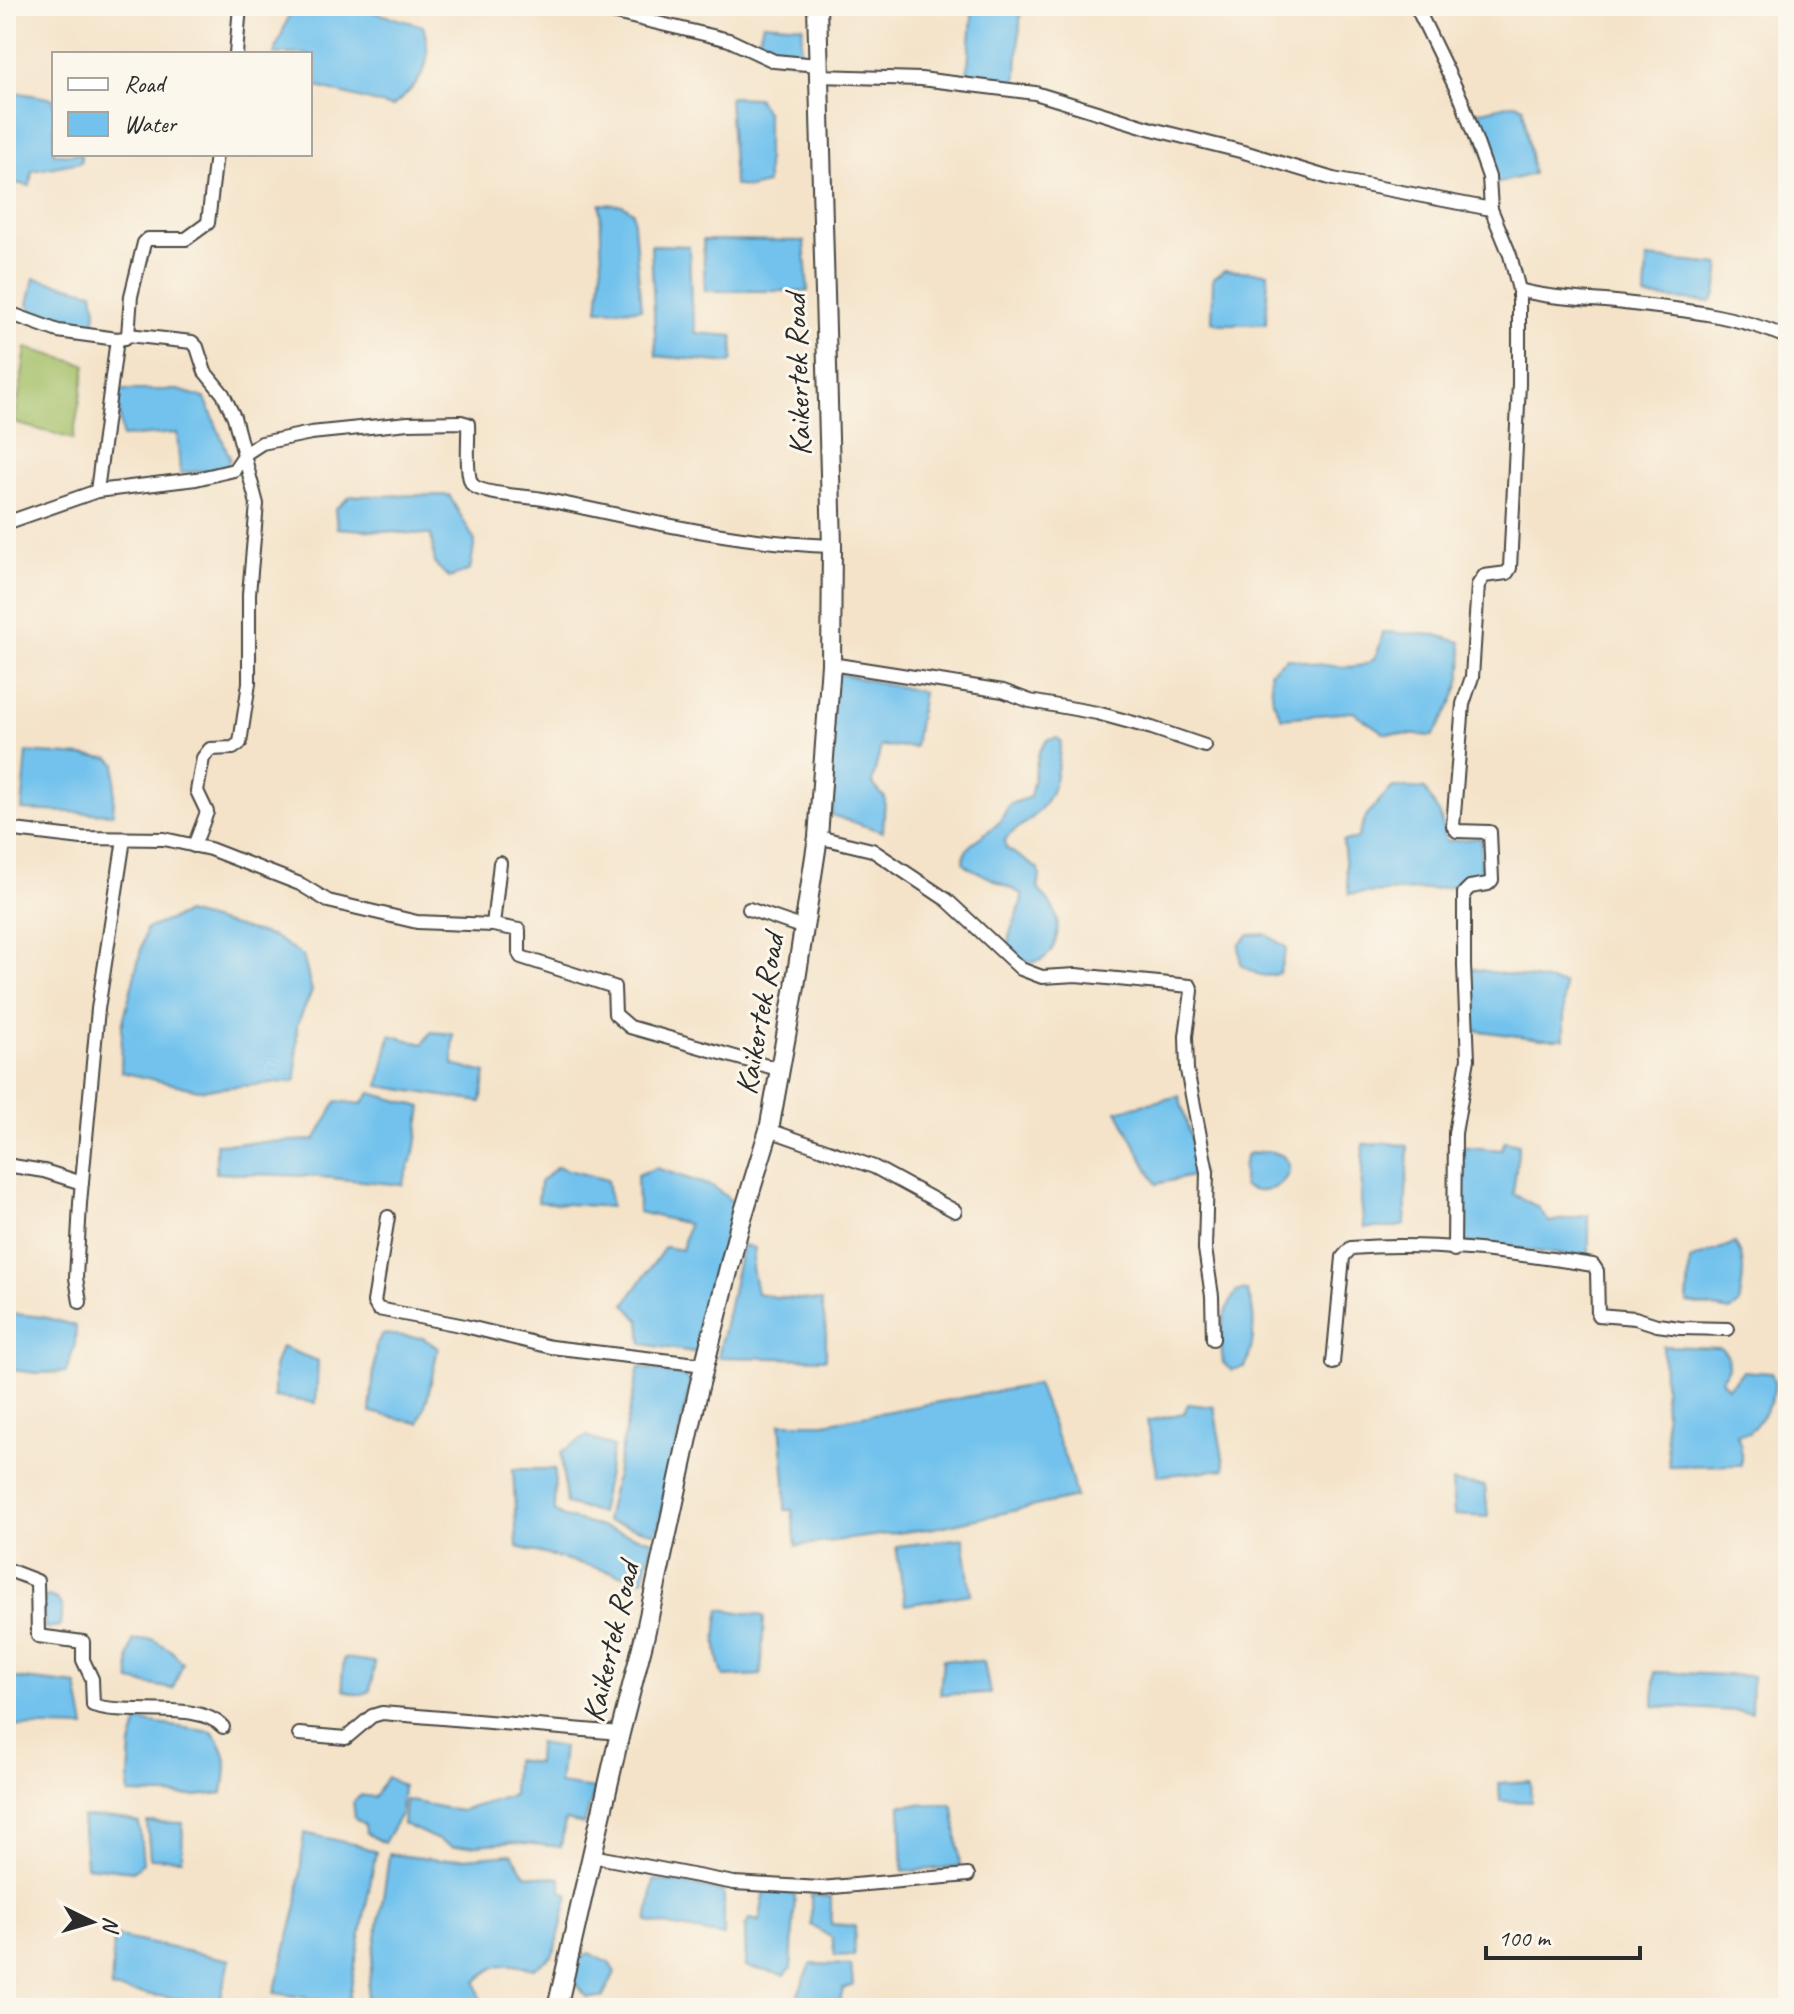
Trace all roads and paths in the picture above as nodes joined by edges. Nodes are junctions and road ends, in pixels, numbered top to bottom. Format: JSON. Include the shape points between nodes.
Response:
{"nodes":[{"id":1,"x":240,"y":6,"type":"edge"},
{"id":2,"x":586,"y":6,"type":"edge"},
{"id":3,"x":817,"y":6,"type":"edge"},
{"id":4,"x":1416,"y":6,"type":"edge"},
{"id":5,"x":236,"y":52,"type":"edge"},
{"id":6,"x":818,"y":70,"type":"junction"},
{"id":7,"x":216,"y":156,"type":"edge"},
{"id":8,"x":1491,"y":209,"type":"junction"},
{"id":9,"x":1519,"y":290,"type":"junction"},
{"id":10,"x":6,"y":312,"type":"edge"},
{"id":11,"x":123,"y":337,"type":"junction"},
{"id":12,"x":1788,"y":338,"type":"edge"},
{"id":13,"x":245,"y":454,"type":"junction"},
{"id":14,"x":97,"y":491,"type":"junction"},
{"id":15,"x":6,"y":523,"type":"edge"},
{"id":16,"x":832,"y":546,"type":"junction"},
{"id":17,"x":831,"y":664,"type":"junction"},
{"id":18,"x":1205,"y":746,"type":"dead end"},
{"id":19,"x":6,"y":829,"type":"edge"},
{"id":20,"x":818,"y":837,"type":"junction"},
{"id":21,"x":124,"y":839,"type":"junction"},
{"id":22,"x":194,"y":846,"type":"junction"},
{"id":23,"x":500,"y":863,"type":"dead end"},
{"id":24,"x":749,"y":909,"type":"dead end"},
{"id":25,"x":493,"y":925,"type":"junction"},
{"id":26,"x":804,"y":928,"type":"junction"},
{"id":27,"x":781,"y":1070,"type":"junction"},
{"id":28,"x":769,"y":1130,"type":"junction"},
{"id":29,"x":6,"y":1165,"type":"edge"},
{"id":30,"x":82,"y":1183,"type":"junction"},
{"id":31,"x":955,"y":1211,"type":"dead end"},
{"id":32,"x":388,"y":1217,"type":"dead end"},
{"id":33,"x":1454,"y":1250,"type":"junction"},
{"id":34,"x":80,"y":1302,"type":"dead end"},
{"id":35,"x":1728,"y":1329,"type":"dead end"},
{"id":36,"x":1213,"y":1339,"type":"dead end"},
{"id":37,"x":1333,"y":1363,"type":"dead end"},
{"id":38,"x":705,"y":1365,"type":"junction"},
{"id":39,"x":6,"y":1569,"type":"edge"},
{"id":40,"x":223,"y":1727,"type":"dead end"},
{"id":41,"x":620,"y":1733,"type":"junction"},
{"id":42,"x":299,"y":1734,"type":"dead end"},
{"id":43,"x":592,"y":1856,"type":"junction"},
{"id":44,"x":968,"y":1875,"type":"dead end"},
{"id":45,"x":557,"y":2008,"type":"edge"}],
"edges":[{"from":1,"to":5,"type":"street"},
{"from":2,"to":6,"type":"street","via":[[729,40],[774,61]]},
{"from":3,"to":6,"type":"main road","name":"Kaikertek Road"},
{"from":4,"to":8,"type":"street","via":[[1462,101],[1489,177]]},
{"from":6,"to":8,"type":"street","via":[[1035,93],[1333,179]]},
{"from":6,"to":16,"type":"main road","name":"Kaikertek Road"},
{"from":7,"to":11,"type":"street","via":[[208,223],[186,239],[144,243]]},
{"from":8,"to":9,"type":"street"},
{"from":9,"to":12,"type":"street","via":[[1757,324]]},
{"from":9,"to":33,"type":"street","via":[[1510,568],[1502,575],[1484,576],[1478,585],[1453,826],[1457,831],[1490,832],[1492,880],[1464,893],[1468,1059],[1455,1133]]},
{"from":10,"to":11,"type":"street","via":[[58,331]]},
{"from":11,"to":13,"type":"street","via":[[196,344],[205,372],[234,417]]},
{"from":11,"to":14,"type":"street"},
{"from":13,"to":14,"type":"street","via":[[234,470]]},
{"from":13,"to":16,"type":"street","via":[[262,443],[311,433],[461,422],[468,424],[472,484],[481,490],[792,545]]},
{"from":13,"to":22,"type":"street","via":[[257,504],[249,683],[240,743],[210,749],[203,758],[197,791],[207,812]]},
{"from":14,"to":15,"type":"street"},
{"from":16,"to":17,"type":"main road","name":"Kaikertek Road"},
{"from":17,"to":18,"type":"street","via":[[1003,691]]},
{"from":17,"to":20,"type":"main road","name":"Kaikertek Road"},
{"from":19,"to":21,"type":"street"},
{"from":20,"to":26,"type":"main road","name":"Kaikertek Road"},
{"from":20,"to":36,"type":"street","via":[[872,850],[947,900],[1021,969],[1042,977],[1076,975],[1190,986],[1187,1070],[1207,1172],[1205,1249]]},
{"from":21,"to":22,"type":"street"},
{"from":21,"to":30,"type":"street","via":[[98,1009]]},
{"from":22,"to":25,"type":"street","via":[[300,884],[328,901],[417,922]]},
{"from":23,"to":25,"type":"street"},
{"from":24,"to":26,"type":"street"},
{"from":25,"to":27,"type":"street","via":[[519,930],[521,957],[614,987],[615,1014],[630,1027]]},
{"from":26,"to":27,"type":"main road","name":"Kaikertek Road"},
{"from":27,"to":28,"type":"main road","name":"Kaikertek Road"},
{"from":28,"to":31,"type":"street","via":[[874,1167]]},
{"from":28,"to":38,"type":"main road","name":"Kaikertek Road"},
{"from":29,"to":30,"type":"street"},
{"from":30,"to":34,"type":"street","via":[[76,1278]]},
{"from":32,"to":38,"type":"street","via":[[374,1302],[378,1309],[551,1347]]},
{"from":33,"to":35,"type":"street","via":[[1593,1265],[1598,1315],[1680,1328]]},
{"from":33,"to":37,"type":"street","via":[[1376,1246],[1346,1251]]},
{"from":38,"to":41,"type":"main road","name":"Kaikertek Road"},
{"from":39,"to":40,"type":"street","via":[[37,1581],[38,1636],[83,1642],[93,1705],[194,1714]]},
{"from":41,"to":42,"type":"street","via":[[382,1713],[346,1738]]},
{"from":41,"to":43,"type":"main road","name":"Kaikertek Road"},
{"from":43,"to":44,"type":"street","via":[[734,1883],[821,1888]]},
{"from":43,"to":45,"type":"main road","name":"Kaikertek Road"}]}
